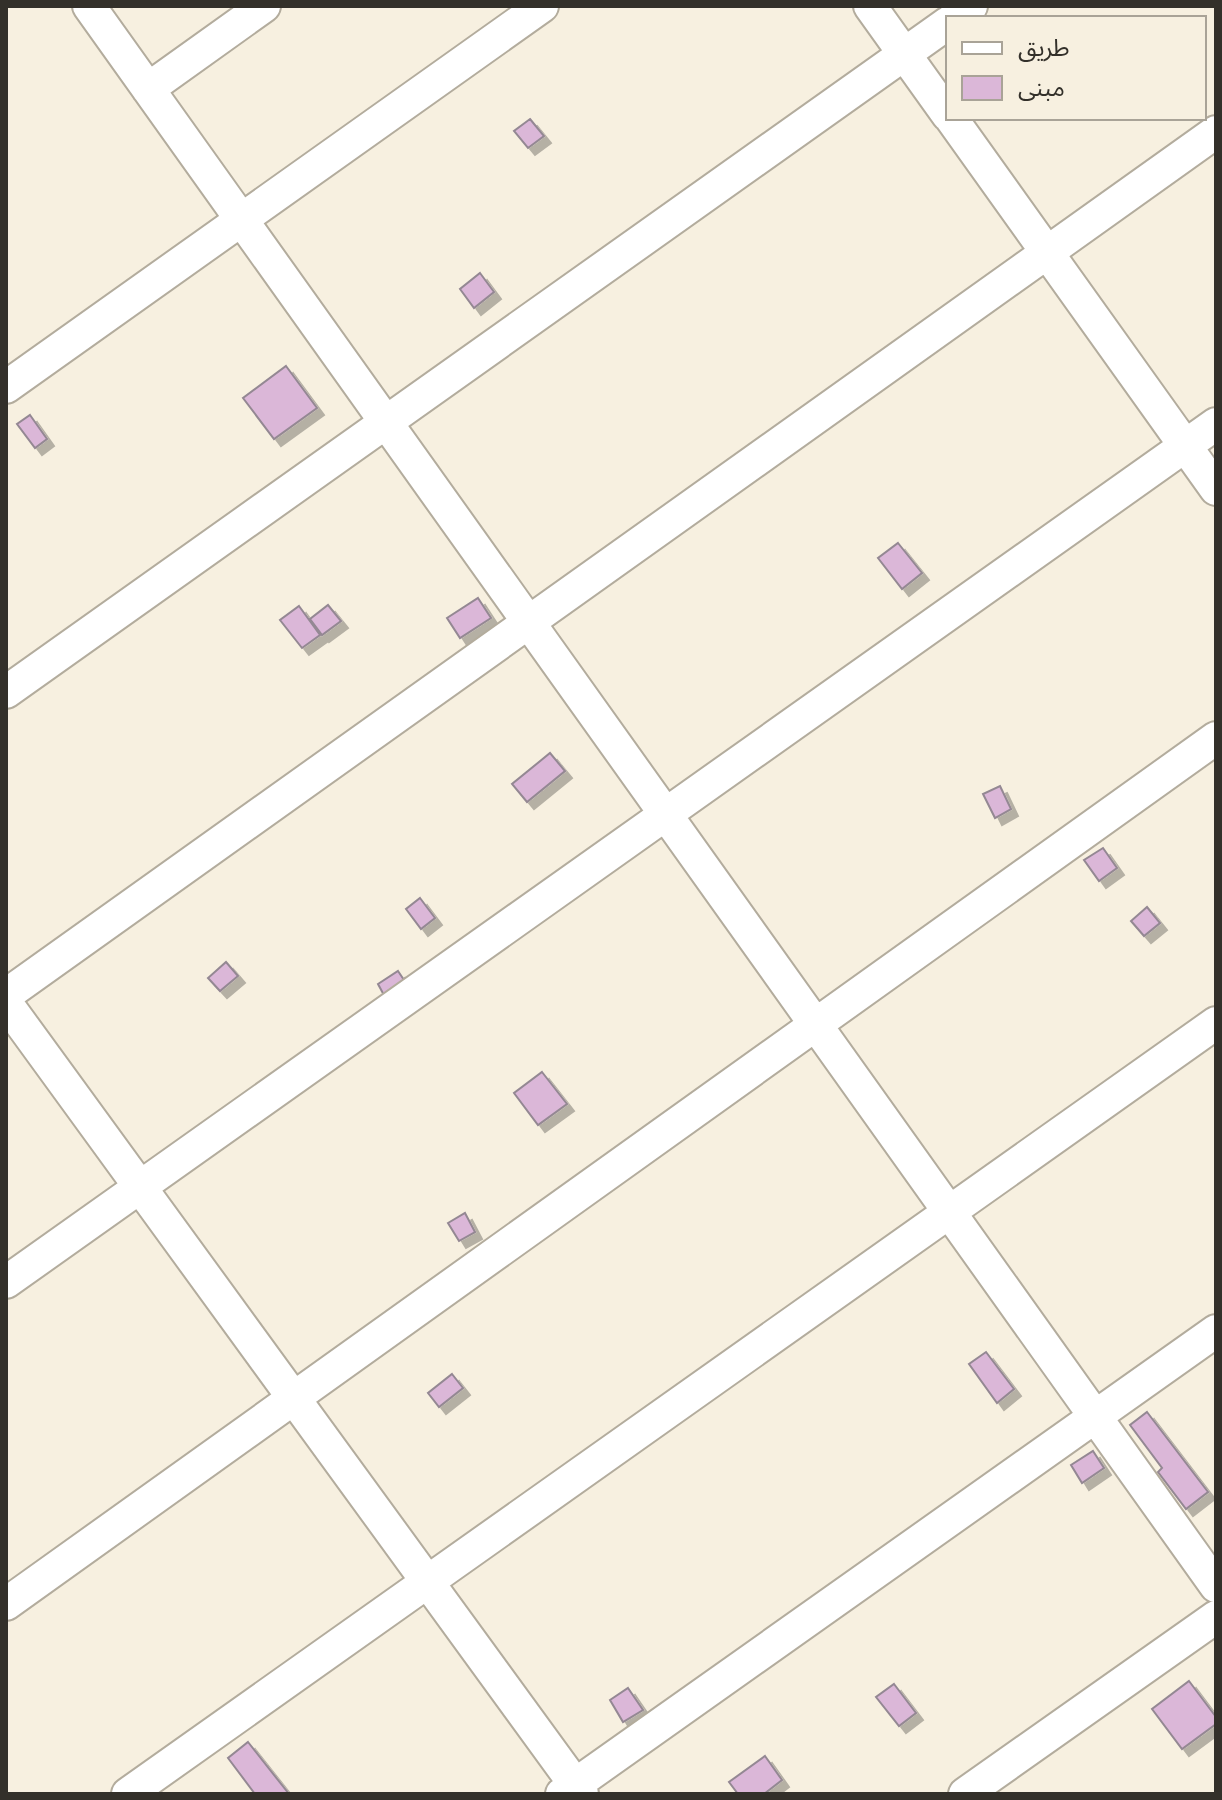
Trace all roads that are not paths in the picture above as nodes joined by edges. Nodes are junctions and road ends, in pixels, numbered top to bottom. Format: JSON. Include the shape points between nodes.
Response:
{"nodes":[{"id":1,"x":89,"y":6,"type":"edge"},
{"id":2,"x":264,"y":6,"type":"edge"},
{"id":3,"x":542,"y":6,"type":"edge"},
{"id":4,"x":870,"y":6,"type":"edge"},
{"id":5,"x":946,"y":24,"type":"edge"},
{"id":6,"x":904,"y":54,"type":"junction"},
{"id":7,"x":148,"y":89,"type":"junction"},
{"id":8,"x":946,"y":112,"type":"edge"},
{"id":9,"x":952,"y":120,"type":"edge"},
{"id":10,"x":1216,"y":132,"type":"edge"},
{"id":11,"x":241,"y":219,"type":"junction"},
{"id":12,"x":1047,"y":253,"type":"junction"},
{"id":13,"x":6,"y":387,"type":"edge"},
{"id":14,"x":386,"y":422,"type":"junction"},
{"id":15,"x":1216,"y":424,"type":"edge"},
{"id":16,"x":1185,"y":446,"type":"junction"},
{"id":17,"x":1216,"y":489,"type":"edge"},
{"id":18,"x":529,"y":622,"type":"junction"},
{"id":19,"x":6,"y":692,"type":"edge"},
{"id":20,"x":1216,"y":738,"type":"edge"},
{"id":21,"x":665,"y":814,"type":"junction"},
{"id":22,"x":6,"y":995,"type":"edge"},
{"id":23,"x":6,"y":1003,"type":"edge"},
{"id":24,"x":1216,"y":1023,"type":"edge"},
{"id":25,"x":815,"y":1025,"type":"junction"},
{"id":26,"x":140,"y":1187,"type":"junction"},
{"id":27,"x":949,"y":1212,"type":"junction"},
{"id":28,"x":6,"y":1282,"type":"edge"},
{"id":29,"x":1216,"y":1331,"type":"edge"},
{"id":30,"x":294,"y":1399,"type":"junction"},
{"id":31,"x":1095,"y":1417,"type":"junction"},
{"id":32,"x":427,"y":1582,"type":"junction"},
{"id":33,"x":1216,"y":1586,"type":"edge"},
{"id":34,"x":6,"y":1604,"type":"edge"},
{"id":35,"x":1216,"y":1617,"type":"edge"},
{"id":36,"x":573,"y":1791,"type":"edge"},
{"id":37,"x":128,"y":1794,"type":"edge"},
{"id":38,"x":965,"y":1794,"type":"edge"}],
"edges":[{"from":1,"to":7,"type":"street"},
{"from":2,"to":7,"type":"street"},
{"from":3,"to":11,"type":"street"},
{"from":4,"to":6,"type":"street"},
{"from":5,"to":6,"type":"street"},
{"from":6,"to":8,"type":"street"},
{"from":6,"to":14,"type":"street"},
{"from":7,"to":11,"type":"street"},
{"from":9,"to":12,"type":"street"},
{"from":10,"to":12,"type":"street"},
{"from":11,"to":13,"type":"street"},
{"from":11,"to":14,"type":"street"},
{"from":12,"to":16,"type":"street"},
{"from":12,"to":18,"type":"street"},
{"from":14,"to":18,"type":"street"},
{"from":14,"to":19,"type":"street"},
{"from":15,"to":16,"type":"street"},
{"from":16,"to":17,"type":"street"},
{"from":16,"to":21,"type":"street"},
{"from":18,"to":21,"type":"street"},
{"from":18,"to":22,"type":"street"},
{"from":20,"to":25,"type":"street"},
{"from":21,"to":25,"type":"street"},
{"from":21,"to":26,"type":"street"},
{"from":23,"to":26,"type":"street"},
{"from":24,"to":27,"type":"street"},
{"from":25,"to":27,"type":"street"},
{"from":25,"to":30,"type":"street"},
{"from":26,"to":28,"type":"street"},
{"from":26,"to":30,"type":"street"},
{"from":27,"to":31,"type":"street"},
{"from":27,"to":32,"type":"street"},
{"from":29,"to":31,"type":"street"},
{"from":30,"to":32,"type":"street"},
{"from":30,"to":34,"type":"street"},
{"from":31,"to":33,"type":"street"},
{"from":31,"to":36,"type":"street"},
{"from":32,"to":36,"type":"street"},
{"from":32,"to":37,"type":"street"},
{"from":35,"to":38,"type":"street"}]}
